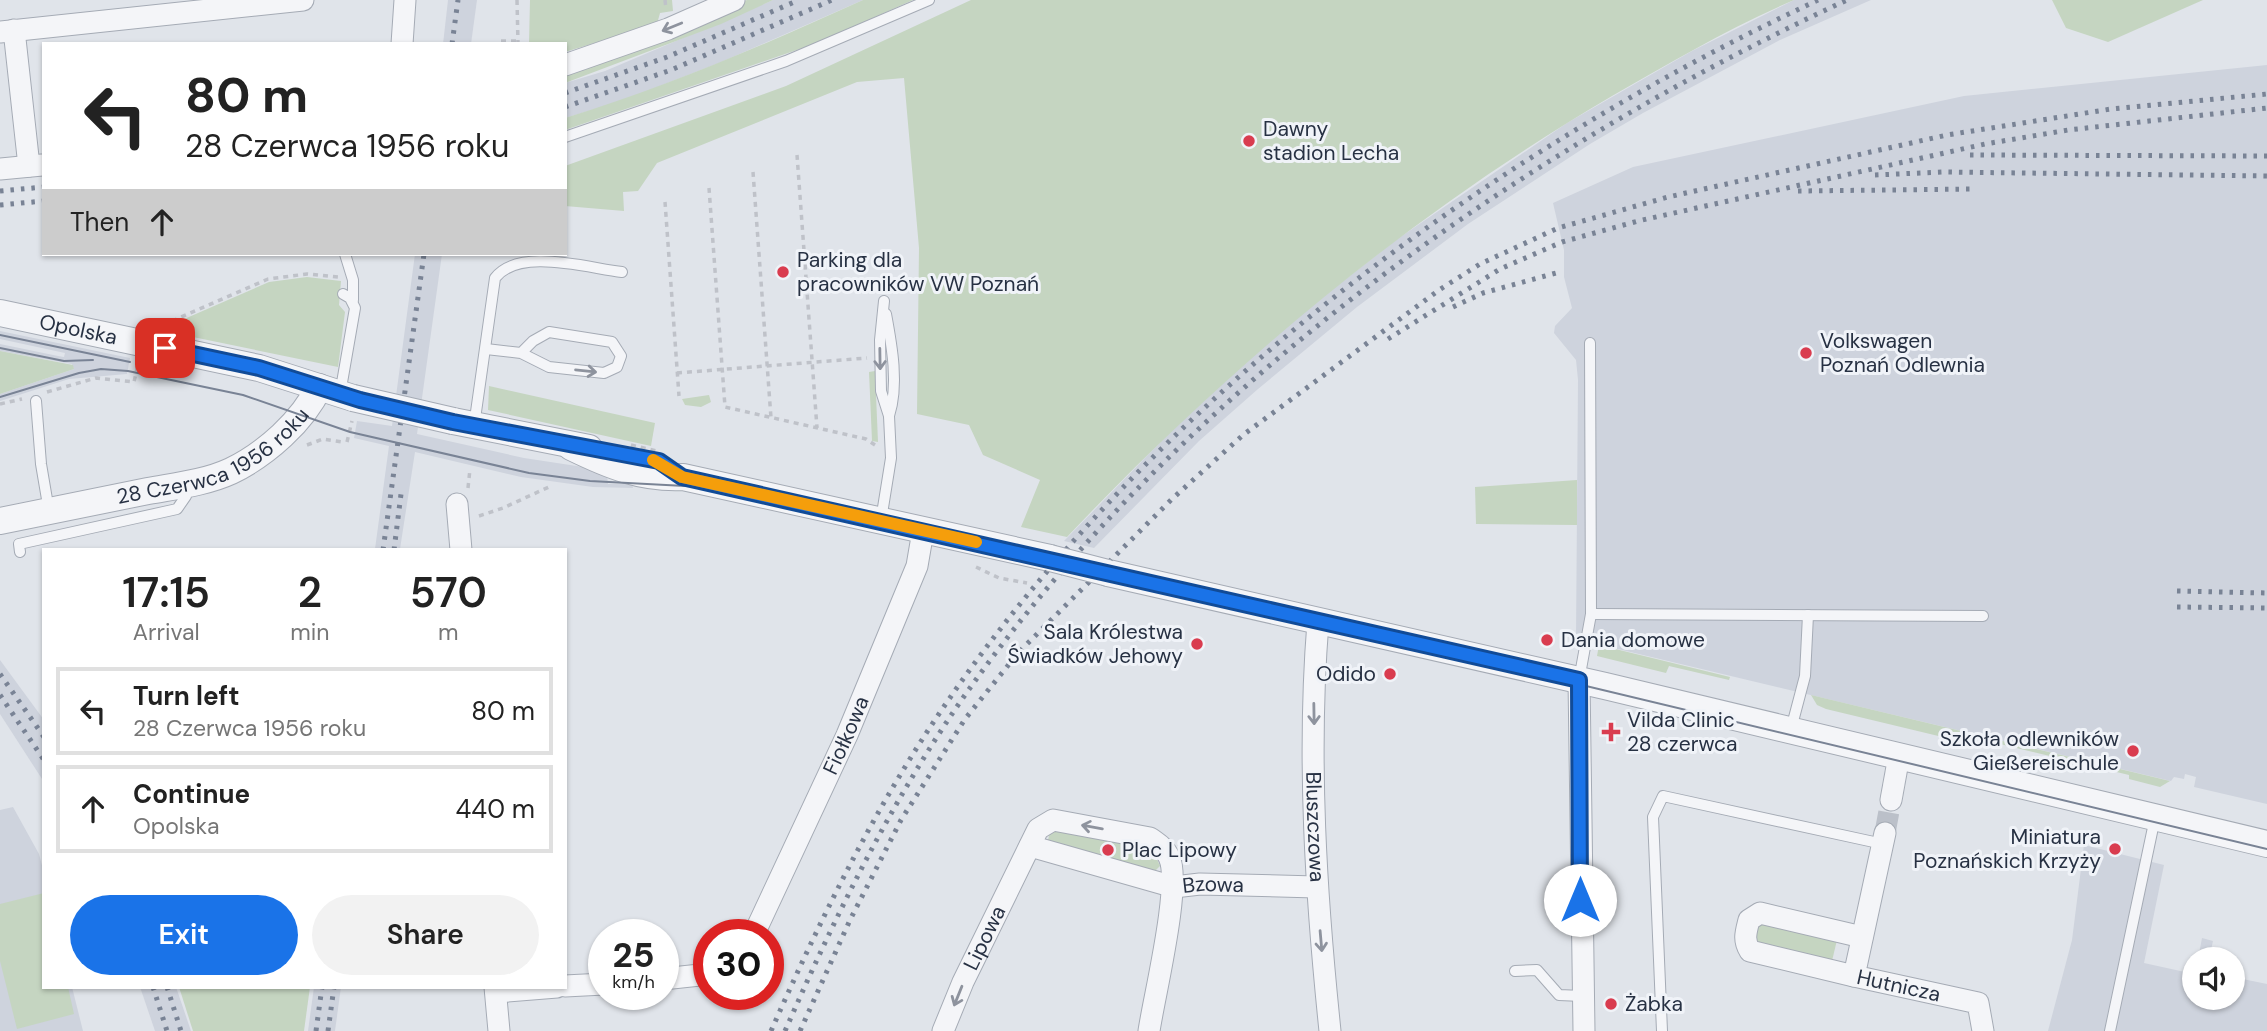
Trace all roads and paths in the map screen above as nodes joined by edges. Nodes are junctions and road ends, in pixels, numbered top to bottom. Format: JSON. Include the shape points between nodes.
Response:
{"nodes":[{"id":1,"x":303,"y":0,"type":"edge"},
{"id":2,"x":405,"y":0,"type":"edge"},
{"id":3,"x":517,"y":0,"type":"edge"},
{"id":4,"x":734,"y":0,"type":"edge"},
{"id":5,"x":929,"y":0,"type":"edge"},
{"id":6,"x":7,"y":31,"type":"edge"},
{"id":7,"x":501,"y":41,"type":"dead end"},
{"id":8,"x":402,"y":42,"type":"edge"},
{"id":9,"x":509,"y":42,"type":"edge"},
{"id":10,"x":517,"y":42,"type":"edge"},
{"id":11,"x":567,"y":64,"type":"edge"},
{"id":12,"x":567,"y":136,"type":"edge"},
{"id":13,"x":797,"y":155,"type":"dead end"},
{"id":14,"x":36,"y":165,"type":"edge"},
{"id":15,"x":0,"y":169,"type":"edge"},
{"id":16,"x":752,"y":172,"type":"dead end"},
{"id":17,"x":709,"y":188,"type":"dead end"},
{"id":18,"x":665,"y":202,"type":"dead end"},
{"id":19,"x":346,"y":256,"type":"edge"},
{"id":20,"x":622,"y":272,"type":"dead end"},
{"id":21,"x":352,"y":280,"type":"junction"},
{"id":22,"x":0,"y":313,"type":"edge"},
{"id":23,"x":155,"y":329,"type":"dead end"},
{"id":24,"x":1590,"y":344,"type":"dead end"},
{"id":25,"x":486,"y":349,"type":"junction"},
{"id":26,"x":521,"y":353,"type":"junction"},
{"id":27,"x":139,"y":356,"type":"dead end"},
{"id":28,"x":880,"y":357,"type":"junction"},
{"id":29,"x":812,"y":362,"type":"junction"},
{"id":30,"x":767,"y":365,"type":"junction"},
{"id":31,"x":722,"y":370,"type":"junction"},
{"id":32,"x":677,"y":373,"type":"junction"},
{"id":33,"x":338,"y":393,"type":"junction"},
{"id":34,"x":679,"y":396,"type":"dead end"},
{"id":35,"x":40,"y":397,"type":"joint"},
{"id":36,"x":889,"y":416,"type":"junction"},
{"id":37,"x":771,"y":418,"type":"junction"},
{"id":38,"x":464,"y":424,"type":"junction"},
{"id":39,"x":817,"y":428,"type":"junction"},
{"id":40,"x":875,"y":445,"type":"dead end"},
{"id":41,"x":470,"y":470,"type":"dead end"},
{"id":42,"x":467,"y":478,"type":"dead end"},
{"id":43,"x":184,"y":484,"type":"junction"},
{"id":44,"x":551,"y":486,"type":"dead end"},
{"id":45,"x":49,"y":511,"type":"junction"},
{"id":46,"x":458,"y":514,"type":"joint"},
{"id":47,"x":0,"y":521,"type":"edge"},
{"id":48,"x":881,"y":521,"type":"junction"},
{"id":49,"x":923,"y":531,"type":"junction"},
{"id":50,"x":461,"y":548,"type":"edge"},
{"id":51,"x":20,"y":552,"type":"dead end"},
{"id":52,"x":999,"y":578,"type":"dead end"},
{"id":53,"x":1027,"y":583,"type":"dead end"},
{"id":54,"x":1591,"y":614,"type":"junction"},
{"id":55,"x":1808,"y":615,"type":"junction"},
{"id":56,"x":1983,"y":616,"type":"dead end"},
{"id":57,"x":1318,"y":621,"type":"junction"},
{"id":58,"x":1579,"y":680,"type":"junction"},
{"id":59,"x":1790,"y":730,"type":"junction"},
{"id":60,"x":1899,"y":757,"type":"junction"},
{"id":61,"x":1891,"y":800,"type":"tunnel mouth"},
{"id":62,"x":2155,"y":818,"type":"junction"},
{"id":63,"x":1884,"y":838,"type":"joint"},
{"id":64,"x":2267,"y":844,"type":"edge"},
{"id":65,"x":1030,"y":846,"type":"junction"},
{"id":66,"x":1174,"y":887,"type":"junction"},
{"id":67,"x":1316,"y":887,"type":"junction"},
{"id":68,"x":761,"y":919,"type":"edge"},
{"id":69,"x":1863,"y":937,"type":"junction"},
{"id":70,"x":1515,"y":971,"type":"dead end"},
{"id":71,"x":1854,"y":976,"type":"junction"},
{"id":72,"x":588,"y":985,"type":"edge"},
{"id":73,"x":567,"y":986,"type":"edge"},
{"id":74,"x":496,"y":989,"type":"edge"},
{"id":75,"x":1582,"y":996,"type":"junction"},
{"id":76,"x":499,"y":1031,"type":"edge"},
{"id":77,"x":943,"y":1031,"type":"edge"},
{"id":78,"x":1149,"y":1031,"type":"edge"},
{"id":79,"x":1330,"y":1031,"type":"edge"},
{"id":80,"x":1584,"y":1031,"type":"edge"},
{"id":81,"x":1662,"y":1031,"type":"edge"},
{"id":82,"x":1983,"y":1031,"type":"edge"},
{"id":83,"x":2110,"y":1031,"type":"edge"}],
"edges":[{"from":1,"to":6,"type":"street"},
{"from":2,"to":8,"type":"street"},
{"from":3,"to":10,"type":"path"},
{"from":4,"to":11,"type":"street","one_way":true},
{"from":5,"to":12,"type":"lane","via":[[786,61]]},
{"from":6,"to":14,"type":"street"},
{"from":7,"to":9,"type":"path"},
{"from":13,"to":29,"type":"path"},
{"from":14,"to":15,"type":"street"},
{"from":16,"to":30,"type":"path"},
{"from":17,"to":31,"type":"path"},
{"from":18,"to":32,"type":"path"},
{"from":19,"to":21,"type":"lane"},
{"from":20,"to":25,"type":"lane","via":[[526,260],[509,265],[495,278]]},
{"from":21,"to":23,"type":"path","via":[[307,274],[268,279]]},
{"from":21,"to":33,"type":"lane","via":[[348,297],[355,307]]},
{"from":22,"to":33,"type":"street","name":"Opolska","via":[[259,368]]},
{"from":24,"to":54,"type":"lane"},
{"from":25,"to":26,"type":"lane"},
{"from":25,"to":38,"type":"lane"},
{"from":26,"to":26,"type":"lane","one_way":true,"via":[[549,367],[604,373],[617,367],[621,356],[612,342],[549,332]]},
{"from":27,"to":35,"type":"path","via":[[134,383],[96,379]]},
{"from":28,"to":29,"type":"path"},
{"from":28,"to":36,"type":"lane","one_way":true,"via":[[881,391]]},
{"from":28,"to":36,"type":"lane","via":[[884,301],[892,356]]},
{"from":29,"to":30,"type":"path"},
{"from":29,"to":39,"type":"path"},
{"from":30,"to":31,"type":"path"},
{"from":30,"to":37,"type":"path"},
{"from":31,"to":32,"type":"path"},
{"from":31,"to":37,"type":"path","via":[[725,407]]},
{"from":32,"to":34,"type":"path"},
{"from":33,"to":38,"type":"street","bridge":true},
{"from":33,"to":43,"type":"street","name":"28 Czerwca 1956 roku","via":[[300,416],[251,459],[224,474]]},
{"from":35,"to":45,"type":"lane","via":[[41,464]]},
{"from":36,"to":48,"type":"lane","via":[[890,474]]},
{"from":37,"to":39,"type":"path"},
{"from":38,"to":48,"type":"street","via":[[571,447],[631,472],[682,477]]},
{"from":39,"to":40,"type":"path"},
{"from":41,"to":42,"type":"path"},
{"from":43,"to":45,"type":"street","name":"28 Czerwca 1956 roku"},
{"from":43,"to":51,"type":"lane","via":[[186,496],[177,509],[19,544]]},
{"from":44,"to":46,"type":"path","via":[[503,508]]},
{"from":45,"to":47,"type":"street","name":"28 Czerwca 1956 roku"},
{"from":46,"to":50,"type":"street"},
{"from":48,"to":49,"type":"street"},
{"from":49,"to":57,"type":"street","bridge":true},
{"from":49,"to":68,"type":"street","name":"Fiołkowa","via":[[917,566],[848,735]]},
{"from":52,"to":53,"type":"path"},
{"from":54,"to":55,"type":"lane"},
{"from":54,"to":58,"type":"lane"},
{"from":55,"to":56,"type":"lane"},
{"from":55,"to":59,"type":"lane","via":[[1805,676]]},
{"from":57,"to":58,"type":"street"},
{"from":57,"to":67,"type":"street","name":"Bluszczowa","one_way":true,"via":[[1314,685]]},
{"from":58,"to":59,"type":"street"},
{"from":58,"to":75,"type":"street"},
{"from":59,"to":60,"type":"street"},
{"from":60,"to":61,"type":"street"},
{"from":60,"to":62,"type":"street"},
{"from":62,"to":64,"type":"street"},
{"from":62,"to":83,"type":"lane"},
{"from":63,"to":69,"type":"street","name":"Hutnicza"},
{"from":63,"to":81,"type":"lane","via":[[1663,796],[1653,817]]},
{"from":65,"to":66,"type":"street"},
{"from":66,"to":65,"type":"street","one_way":true,"via":[[1170,857],[1150,838],[1053,820],[1038,829]]},
{"from":65,"to":77,"type":"street","name":"Lipowa","one_way":true},
{"from":66,"to":67,"type":"street","name":"Bzowa"},
{"from":66,"to":78,"type":"street","name":"Bzowa"},
{"from":67,"to":79,"type":"street","name":"Bluszczowa","one_way":true},
{"from":69,"to":71,"type":"street","name":"Hutnicza"},
{"from":69,"to":71,"type":"street","via":[[1760,913],[1749,920],[1746,930],[1750,951]]},
{"from":70,"to":75,"type":"lane","via":[[1537,970],[1559,995]]},
{"from":71,"to":82,"type":"street","name":"Hutnicza","via":[[1978,1003]]},
{"from":72,"to":73,"type":"street"},
{"from":74,"to":76,"type":"street"},
{"from":75,"to":80,"type":"street"}]}
